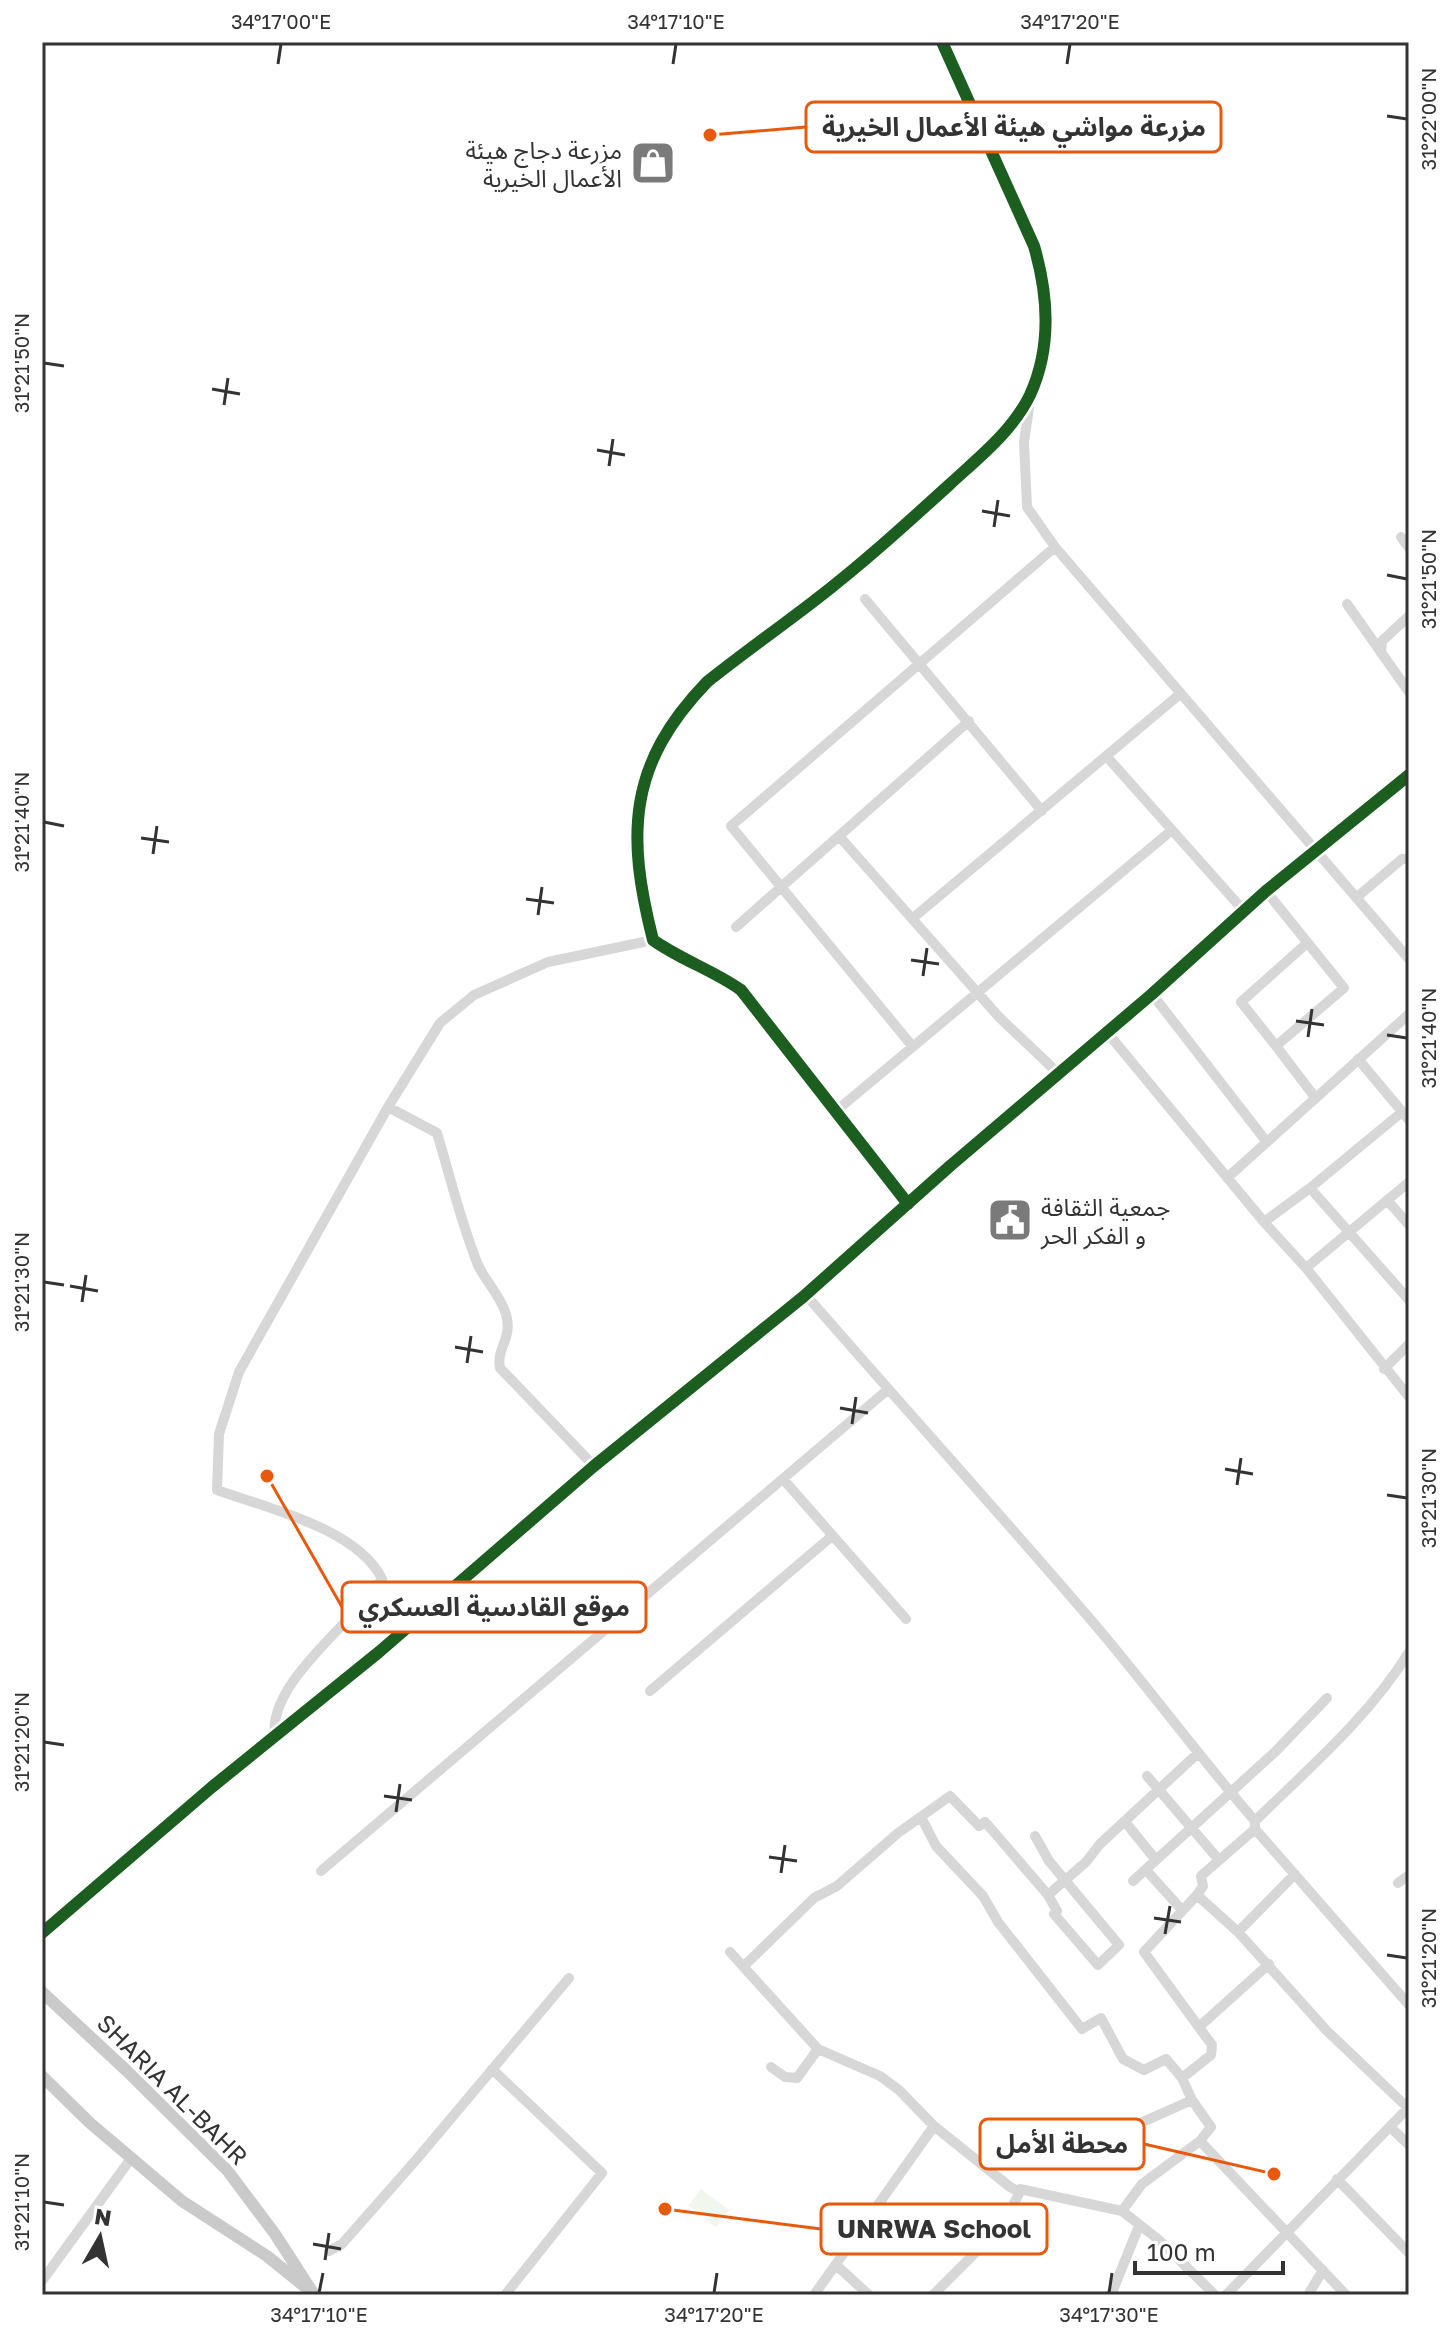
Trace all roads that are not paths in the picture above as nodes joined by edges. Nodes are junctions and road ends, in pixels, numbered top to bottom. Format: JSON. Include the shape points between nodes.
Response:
{"nodes":[{"id":1,"x":942,"y":42,"type":"edge"},
{"id":2,"x":1031,"y":393,"type":"junction"},
{"id":3,"x":1401,"y":537,"type":"dead end"},
{"id":4,"x":1055,"y":547,"type":"junction"},
{"id":5,"x":1409,"y":548,"type":"edge"},
{"id":6,"x":865,"y":599,"type":"dead end"},
{"id":7,"x":1347,"y":604,"type":"dead end"},
{"id":8,"x":1409,"y":616,"type":"edge"},
{"id":9,"x":1381,"y":653,"type":"junction"},
{"id":10,"x":920,"y":663,"type":"junction"},
{"id":11,"x":1409,"y":692,"type":"edge"},
{"id":12,"x":1180,"y":694,"type":"junction"},
{"id":13,"x":969,"y":721,"type":"junction"},
{"id":14,"x":1108,"y":758,"type":"dead end"},
{"id":15,"x":1409,"y":775,"type":"edge"},
{"id":16,"x":1042,"y":811,"type":"junction"},
{"id":17,"x":1172,"y":830,"type":"junction"},
{"id":18,"x":839,"y":836,"type":"junction"},
{"id":19,"x":1315,"y":852,"type":"junction"},
{"id":20,"x":1409,"y":859,"type":"edge"},
{"id":21,"x":782,"y":887,"type":"junction"},
{"id":22,"x":1266,"y":891,"type":"junction"},
{"id":23,"x":1357,"y":897,"type":"junction"},
{"id":24,"x":1244,"y":911,"type":"junction"},
{"id":25,"x":913,"y":918,"type":"junction"},
{"id":26,"x":736,"y":927,"type":"dead end"},
{"id":27,"x":653,"y":940,"type":"junction"},
{"id":28,"x":1306,"y":944,"type":"junction"},
{"id":29,"x":1409,"y":959,"type":"edge"},
{"id":30,"x":978,"y":993,"type":"junction"},
{"id":31,"x":1152,"y":994,"type":"junction"},
{"id":32,"x":1409,"y":1014,"type":"edge"},
{"id":33,"x":1106,"y":1031,"type":"junction"},
{"id":34,"x":1276,"y":1046,"type":"junction"},
{"id":35,"x":913,"y":1047,"type":"junction"},
{"id":36,"x":1358,"y":1059,"type":"junction"},
{"id":37,"x":1058,"y":1073,"type":"junction"},
{"id":38,"x":1314,"y":1096,"type":"junction"},
{"id":39,"x":388,"y":1107,"type":"junction"},
{"id":40,"x":836,"y":1111,"type":"junction"},
{"id":41,"x":1405,"y":1116,"type":"edge"},
{"id":42,"x":1266,"y":1141,"type":"junction"},
{"id":43,"x":1227,"y":1178,"type":"junction"},
{"id":44,"x":1409,"y":1182,"type":"edge"},
{"id":45,"x":1310,"y":1188,"type":"junction"},
{"id":46,"x":1387,"y":1200,"type":"junction"},
{"id":47,"x":908,"y":1204,"type":"junction"},
{"id":48,"x":1264,"y":1222,"type":"junction"},
{"id":49,"x":1409,"y":1225,"type":"edge"},
{"id":50,"x":1349,"y":1229,"type":"junction"},
{"id":51,"x":1306,"y":1268,"type":"junction"},
{"id":52,"x":806,"y":1295,"type":"junction"},
{"id":53,"x":1409,"y":1300,"type":"edge"},
{"id":54,"x":1409,"y":1344,"type":"edge"},
{"id":55,"x":1384,"y":1369,"type":"junction"},
{"id":56,"x":885,"y":1392,"type":"dead end"},
{"id":57,"x":1409,"y":1397,"type":"edge"},
{"id":58,"x":594,"y":1466,"type":"junction"},
{"id":59,"x":783,"y":1479,"type":"junction"},
{"id":60,"x":832,"y":1536,"type":"junction"},
{"id":61,"x":906,"y":1619,"type":"dead end"},
{"id":62,"x":1409,"y":1652,"type":"edge"},
{"id":63,"x":650,"y":1691,"type":"dead end"},
{"id":64,"x":1327,"y":1698,"type":"dead end"},
{"id":65,"x":275,"y":1738,"type":"junction"},
{"id":66,"x":1197,"y":1754,"type":"junction"},
{"id":67,"x":1147,"y":1776,"type":"dead end"},
{"id":68,"x":1159,"y":1790,"type":"junction"},
{"id":69,"x":1231,"y":1794,"type":"junction"},
{"id":70,"x":921,"y":1817,"type":"junction"},
{"id":71,"x":1126,"y":1823,"type":"junction"},
{"id":72,"x":1255,"y":1825,"type":"junction"},
{"id":73,"x":1192,"y":1830,"type":"junction"},
{"id":74,"x":1035,"y":1836,"type":"dead end"},
{"id":75,"x":1156,"y":1860,"type":"junction"},
{"id":76,"x":1219,"y":1860,"type":"junction"},
{"id":77,"x":1146,"y":1870,"type":"junction"},
{"id":78,"x":321,"y":1871,"type":"dead end"},
{"id":79,"x":1295,"y":1874,"type":"junction"},
{"id":80,"x":1409,"y":1875,"type":"edge"},
{"id":81,"x":1067,"y":1880,"type":"junction"},
{"id":82,"x":1133,"y":1881,"type":"dead end"},
{"id":83,"x":1398,"y":1883,"type":"dead end"},
{"id":84,"x":1048,"y":1895,"type":"junction"},
{"id":85,"x":1197,"y":1895,"type":"junction"},
{"id":86,"x":1182,"y":1910,"type":"junction"},
{"id":87,"x":1238,"y":1932,"type":"junction"},
{"id":88,"x":42,"y":1933,"type":"edge"},
{"id":89,"x":730,"y":1952,"type":"dead end"},
{"id":90,"x":1269,"y":1964,"type":"junction"},
{"id":91,"x":744,"y":1966,"type":"junction"},
{"id":92,"x":569,"y":1978,"type":"dead end"},
{"id":93,"x":42,"y":1992,"type":"edge"},
{"id":94,"x":1409,"y":2005,"type":"edge"},
{"id":95,"x":1200,"y":2026,"type":"junction"},
{"id":96,"x":818,"y":2049,"type":"junction"},
{"id":97,"x":771,"y":2067,"type":"dead end"},
{"id":98,"x":492,"y":2069,"type":"junction"},
{"id":99,"x":42,"y":2076,"type":"edge"},
{"id":100,"x":1182,"y":2078,"type":"junction"},
{"id":101,"x":1192,"y":2100,"type":"junction"},
{"id":102,"x":1409,"y":2107,"type":"edge"},
{"id":103,"x":934,"y":2126,"type":"junction"},
{"id":104,"x":1390,"y":2127,"type":"junction"},
{"id":105,"x":1109,"y":2137,"type":"dead end"},
{"id":106,"x":1200,"y":2141,"type":"junction"},
{"id":107,"x":1409,"y":2145,"type":"edge"},
{"id":108,"x":132,"y":2157,"type":"junction"},
{"id":109,"x":1337,"y":2179,"type":"junction"},
{"id":110,"x":1020,"y":2192,"type":"junction"},
{"id":111,"x":1122,"y":2211,"type":"junction"},
{"id":112,"x":1139,"y":2226,"type":"junction"},
{"id":113,"x":1286,"y":2232,"type":"junction"},
{"id":114,"x":329,"y":2251,"type":"dead end"},
{"id":115,"x":1409,"y":2253,"type":"edge"},
{"id":116,"x":836,"y":2265,"type":"junction"},
{"id":117,"x":1323,"y":2270,"type":"junction"},
{"id":118,"x":42,"y":2281,"type":"edge"},
{"id":119,"x":312,"y":2294,"type":"edge"},
{"id":120,"x":505,"y":2295,"type":"edge"},
{"id":121,"x":814,"y":2295,"type":"edge"},
{"id":122,"x":869,"y":2295,"type":"edge"},
{"id":123,"x":933,"y":2295,"type":"edge"},
{"id":124,"x":1111,"y":2295,"type":"edge"},
{"id":125,"x":1215,"y":2295,"type":"edge"},
{"id":126,"x":1226,"y":2295,"type":"edge"},
{"id":127,"x":1308,"y":2295,"type":"edge"},
{"id":128,"x":1346,"y":2295,"type":"edge"}],
"edges":[{"from":1,"to":2,"type":"street","via":[[1040,265],[1047,308]]},
{"from":2,"to":4,"type":"street","via":[[1024,442],[1027,507]]},
{"from":2,"to":27,"type":"street","via":[[989,448],[849,573],[707,682],[669,727],[647,770],[638,825],[637,864]]},
{"from":3,"to":5,"type":"street"},
{"from":4,"to":10,"type":"street"},
{"from":4,"to":12,"type":"street"},
{"from":6,"to":10,"type":"street"},
{"from":7,"to":9,"type":"street"},
{"from":8,"to":9,"type":"street","via":[[1382,641]]},
{"from":9,"to":11,"type":"street"},
{"from":10,"to":13,"type":"street"},
{"from":10,"to":21,"type":"street","via":[[731,826]]},
{"from":12,"to":16,"type":"street"},
{"from":12,"to":19,"type":"street"},
{"from":13,"to":16,"type":"street"},
{"from":13,"to":18,"type":"street"},
{"from":14,"to":17,"type":"street"},
{"from":15,"to":19,"type":"street"},
{"from":16,"to":25,"type":"street"},
{"from":17,"to":24,"type":"street"},
{"from":17,"to":30,"type":"street"},
{"from":18,"to":21,"type":"street"},
{"from":18,"to":25,"type":"street"},
{"from":19,"to":22,"type":"street"},
{"from":19,"to":23,"type":"street"},
{"from":20,"to":23,"type":"street","via":[[1402,859]]},
{"from":21,"to":26,"type":"street"},
{"from":21,"to":35,"type":"street"},
{"from":22,"to":24,"type":"street"},
{"from":22,"to":28,"type":"street"},
{"from":23,"to":29,"type":"street"},
{"from":24,"to":31,"type":"street"},
{"from":25,"to":30,"type":"street"},
{"from":27,"to":39,"type":"street","via":[[548,962],[474,995],[440,1023]]},
{"from":27,"to":40,"type":"street","via":[[741,990]]},
{"from":28,"to":34,"type":"street","via":[[1241,1002]]},
{"from":28,"to":34,"type":"street","via":[[1344,988]]},
{"from":30,"to":35,"type":"street"},
{"from":30,"to":37,"type":"street"},
{"from":31,"to":33,"type":"street"},
{"from":31,"to":42,"type":"street"},
{"from":32,"to":36,"type":"street"},
{"from":33,"to":37,"type":"street"},
{"from":33,"to":43,"type":"street"},
{"from":34,"to":38,"type":"street"},
{"from":35,"to":40,"type":"street"},
{"from":36,"to":38,"type":"street"},
{"from":36,"to":41,"type":"street"},
{"from":37,"to":47,"type":"street"},
{"from":38,"to":42,"type":"street"},
{"from":39,"to":58,"type":"street","via":[[437,1133],[479,1267],[505,1313],[509,1332],[500,1368]]},
{"from":39,"to":65,"type":"street","via":[[239,1372],[219,1434],[217,1490],[341,1537],[376,1565],[382,1579],[286,1690],[273,1724]]},
{"from":40,"to":47,"type":"street"},
{"from":41,"to":45,"type":"street"},
{"from":42,"to":43,"type":"street"},
{"from":43,"to":48,"type":"street"},
{"from":44,"to":46,"type":"street"},
{"from":45,"to":48,"type":"street"},
{"from":45,"to":50,"type":"street"},
{"from":46,"to":49,"type":"street"},
{"from":46,"to":50,"type":"street"},
{"from":47,"to":52,"type":"street"},
{"from":48,"to":51,"type":"street"},
{"from":50,"to":51,"type":"street"},
{"from":50,"to":53,"type":"street"},
{"from":51,"to":55,"type":"street"},
{"from":52,"to":58,"type":"street"},
{"from":52,"to":66,"type":"street","via":[[1101,1632]]},
{"from":54,"to":55,"type":"street"},
{"from":55,"to":57,"type":"street"},
{"from":56,"to":59,"type":"street"},
{"from":58,"to":65,"type":"street"},
{"from":59,"to":60,"type":"street"},
{"from":59,"to":78,"type":"street"},
{"from":60,"to":61,"type":"street"},
{"from":60,"to":63,"type":"street"},
{"from":62,"to":72,"type":"street","via":[[1358,1719]]},
{"from":64,"to":69,"type":"street"},
{"from":65,"to":88,"type":"street"},
{"from":66,"to":68,"type":"street"},
{"from":66,"to":69,"type":"street"},
{"from":67,"to":68,"type":"street"},
{"from":68,"to":71,"type":"street"},
{"from":68,"to":73,"type":"street"},
{"from":69,"to":72,"type":"street"},
{"from":69,"to":73,"type":"street"},
{"from":70,"to":84,"type":"street","via":[[950,1796],[979,1826],[985,1822]]},
{"from":70,"to":91,"type":"street","via":[[837,1886],[814,1898]]},
{"from":70,"to":100,"type":"street","via":[[936,1846],[983,1896],[1082,2029],[1101,2018],[1123,2059],[1144,2070],[1166,2059]]},
{"from":71,"to":75,"type":"street"},
{"from":71,"to":81,"type":"street"},
{"from":72,"to":76,"type":"street"},
{"from":72,"to":79,"type":"street"},
{"from":73,"to":75,"type":"street"},
{"from":73,"to":76,"type":"street"},
{"from":74,"to":81,"type":"street"},
{"from":75,"to":77,"type":"street"},
{"from":76,"to":85,"type":"street","via":[[1201,1876],[1203,1886]]},
{"from":77,"to":82,"type":"street"},
{"from":77,"to":86,"type":"street"},
{"from":79,"to":87,"type":"street"},
{"from":79,"to":94,"type":"street"},
{"from":80,"to":83,"type":"street"},
{"from":81,"to":84,"type":"street"},
{"from":81,"to":84,"type":"street","via":[[1119,1945],[1098,1965],[1054,1914]]},
{"from":85,"to":86,"type":"street"},
{"from":85,"to":87,"type":"street"},
{"from":86,"to":95,"type":"street","via":[[1144,1952]]},
{"from":87,"to":90,"type":"street"},
{"from":89,"to":91,"type":"street"},
{"from":90,"to":95,"type":"street"},
{"from":90,"to":102,"type":"street","via":[[1327,2031]]},
{"from":91,"to":96,"type":"street"},
{"from":92,"to":98,"type":"street"},
{"from":93,"to":119,"type":"main road","name":"SHARIA AL-BAHR","via":[[227,2170]]},
{"from":95,"to":100,"type":"street","via":[[1212,2045],[1211,2055]]},
{"from":96,"to":97,"type":"street","via":[[797,2078]]},
{"from":96,"to":103,"type":"street","via":[[880,2076]]},
{"from":98,"to":114,"type":"street","via":[[342,2244]]},
{"from":98,"to":120,"type":"street","via":[[602,2173]]},
{"from":99,"to":108,"type":"main road","name":"SHARIA AL-BAHR"},
{"from":100,"to":101,"type":"street"},
{"from":101,"to":105,"type":"street"},
{"from":101,"to":106,"type":"street","via":[[1211,2127]]},
{"from":102,"to":104,"type":"street"},
{"from":103,"to":110,"type":"street"},
{"from":103,"to":116,"type":"street"},
{"from":104,"to":107,"type":"street"},
{"from":104,"to":109,"type":"street"},
{"from":106,"to":111,"type":"street","via":[[1142,2184]]},
{"from":106,"to":113,"type":"street"},
{"from":108,"to":118,"type":"street"},
{"from":108,"to":119,"type":"main road","name":"SHARIA AL-BAHR","via":[[182,2201],[267,2256]]},
{"from":109,"to":113,"type":"street"},
{"from":109,"to":115,"type":"street"},
{"from":110,"to":111,"type":"street"},
{"from":110,"to":123,"type":"street","via":[[994,2240]]},
{"from":111,"to":112,"type":"street"},
{"from":112,"to":124,"type":"street"},
{"from":112,"to":125,"type":"street"},
{"from":113,"to":117,"type":"street"},
{"from":113,"to":126,"type":"street"},
{"from":116,"to":121,"type":"street"},
{"from":116,"to":122,"type":"street"},
{"from":117,"to":127,"type":"street"},
{"from":117,"to":128,"type":"street"}]}
